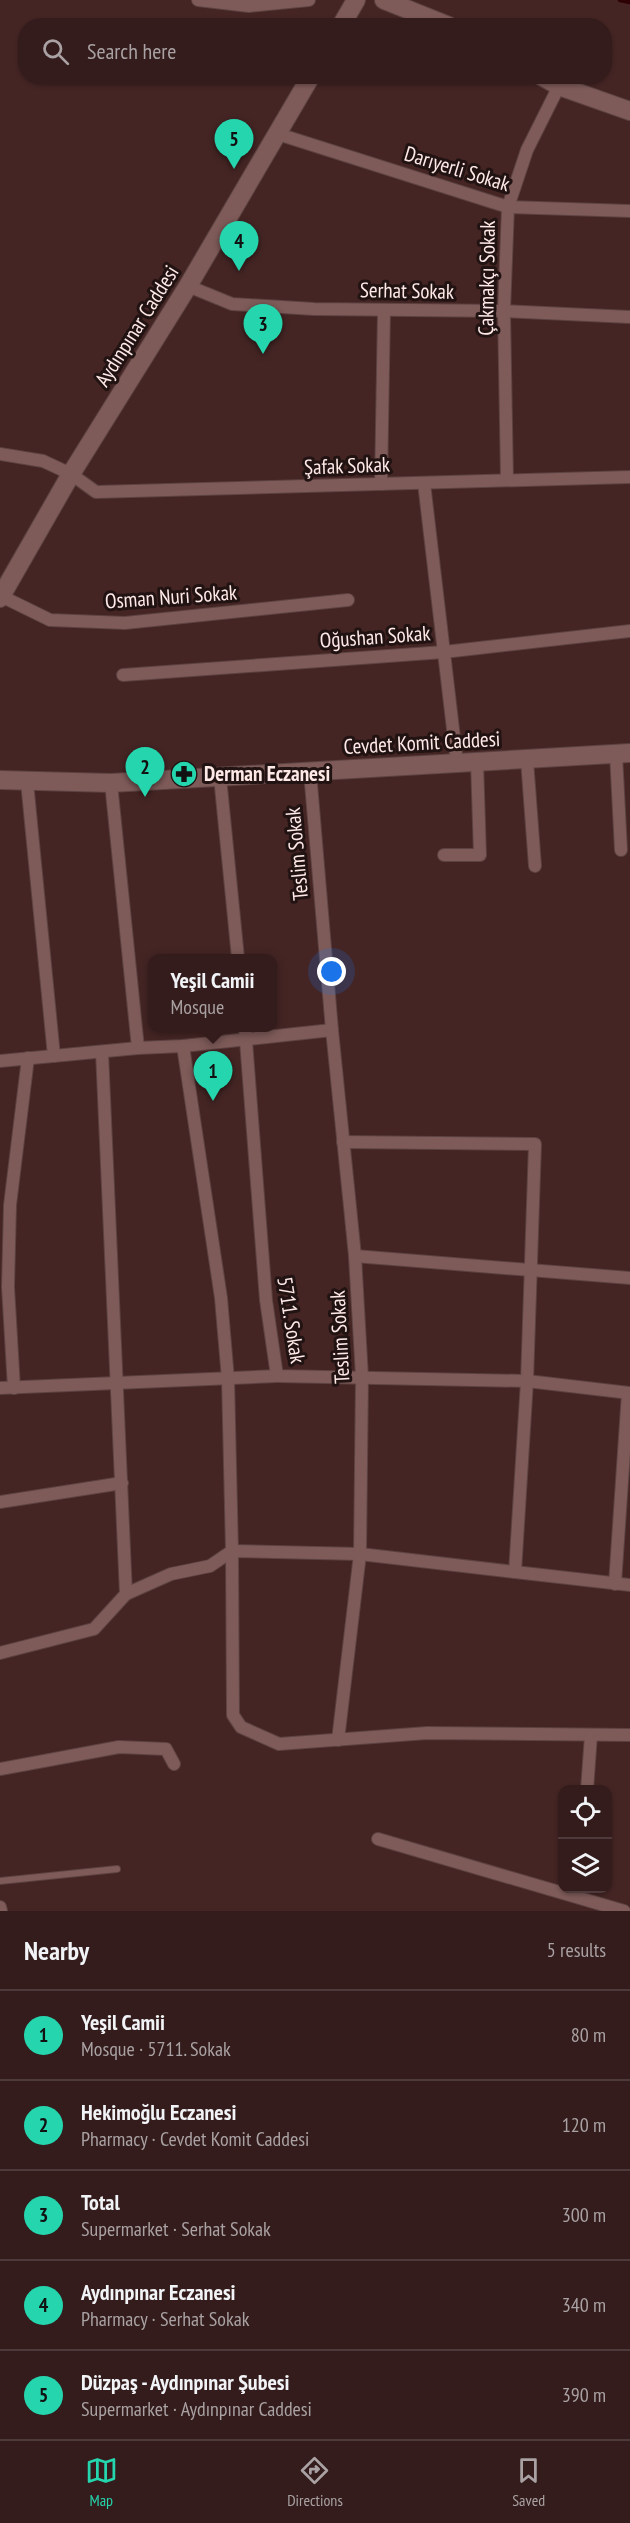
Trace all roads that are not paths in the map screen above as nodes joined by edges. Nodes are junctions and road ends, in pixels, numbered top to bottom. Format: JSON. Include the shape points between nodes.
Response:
{"nodes":[{"id":1,"x":198,"y":0,"type":"edge"},
{"id":2,"x":309,"y":0,"type":"edge"},
{"id":3,"x":356,"y":0,"type":"edge"},
{"id":4,"x":384,"y":0,"type":"edge"},
{"id":5,"x":346,"y":18,"type":"edge"},
{"id":6,"x":429,"y":18,"type":"edge"},
{"id":7,"x":306,"y":84,"type":"edge"},
{"id":8,"x":555,"y":84,"type":"edge"},
{"id":9,"x":559,"y":86,"type":"junction"},
{"id":10,"x":630,"y":111,"type":"edge"},
{"id":11,"x":278,"y":134,"type":"junction"},
{"id":12,"x":508,"y":207,"type":"junction"},
{"id":13,"x":630,"y":210,"type":"edge"},
{"id":14,"x":188,"y":286,"type":"junction"},
{"id":15,"x":384,"y":310,"type":"junction"},
{"id":16,"x":504,"y":311,"type":"junction"},
{"id":17,"x":630,"y":317,"type":"edge"},
{"id":18,"x":0,"y":454,"type":"edge"},
{"id":19,"x":71,"y":474,"type":"junction"},
{"id":20,"x":630,"y":477,"type":"edge"},
{"id":21,"x":507,"y":480,"type":"junction"},
{"id":22,"x":424,"y":483,"type":"junction"},
{"id":23,"x":381,"y":484,"type":"junction"},
{"id":24,"x":1,"y":597,"type":"edge"},
{"id":25,"x":348,"y":600,"type":"dead end"},
{"id":26,"x":630,"y":631,"type":"edge"},
{"id":27,"x":444,"y":652,"type":"junction"},
{"id":28,"x":123,"y":675,"type":"dead end"},
{"id":29,"x":623,"y":753,"type":"edge"},
{"id":30,"x":527,"y":760,"type":"junction"},
{"id":31,"x":477,"y":762,"type":"junction"},
{"id":32,"x":457,"y":763,"type":"junction"},
{"id":33,"x":310,"y":772,"type":"junction"},
{"id":34,"x":220,"y":777,"type":"junction"},
{"id":35,"x":0,"y":780,"type":"edge"},
{"id":36,"x":27,"y":782,"type":"junction"},
{"id":37,"x":111,"y":783,"type":"junction"},
{"id":38,"x":621,"y":850,"type":"dead end"},
{"id":39,"x":444,"y":855,"type":"dead end"},
{"id":40,"x":535,"y":866,"type":"dead end"},
{"id":41,"x":238,"y":954,"type":"edge"},
{"id":42,"x":332,"y":1030,"type":"junction"},
{"id":43,"x":275,"y":1032,"type":"edge"},
{"id":44,"x":277,"y":1032,"type":"edge"},
{"id":45,"x":246,"y":1033,"type":"edge"},
{"id":46,"x":183,"y":1046,"type":"junction"},
{"id":47,"x":138,"y":1048,"type":"junction"},
{"id":48,"x":102,"y":1052,"type":"junction"},
{"id":49,"x":54,"y":1056,"type":"junction"},
{"id":50,"x":28,"y":1058,"type":"junction"},
{"id":51,"x":0,"y":1061,"type":"edge"},
{"id":52,"x":343,"y":1142,"type":"junction"},
{"id":53,"x":355,"y":1256,"type":"junction"},
{"id":54,"x":531,"y":1271,"type":"junction"},
{"id":55,"x":630,"y":1278,"type":"edge"},
{"id":56,"x":277,"y":1376,"type":"junction"},
{"id":57,"x":362,"y":1377,"type":"junction"},
{"id":58,"x":228,"y":1379,"type":"junction"},
{"id":59,"x":527,"y":1381,"type":"junction"},
{"id":60,"x":116,"y":1383,"type":"junction"},
{"id":61,"x":0,"y":1388,"type":"edge"},
{"id":62,"x":14,"y":1388,"type":"junction"},
{"id":63,"x":629,"y":1393,"type":"edge"},
{"id":64,"x":122,"y":1483,"type":"junction"},
{"id":65,"x":0,"y":1502,"type":"edge"},
{"id":66,"x":232,"y":1551,"type":"junction"},
{"id":67,"x":360,"y":1554,"type":"junction"},
{"id":68,"x":515,"y":1572,"type":"junction"},
{"id":69,"x":615,"y":1584,"type":"junction"},
{"id":70,"x":630,"y":1585,"type":"edge"},
{"id":71,"x":126,"y":1594,"type":"junction"},
{"id":72,"x":0,"y":1653,"type":"edge"},
{"id":73,"x":591,"y":1735,"type":"junction"},
{"id":74,"x":630,"y":1735,"type":"edge"},
{"id":75,"x":338,"y":1740,"type":"junction"},
{"id":76,"x":174,"y":1764,"type":"dead end"},
{"id":77,"x":0,"y":1769,"type":"edge"},
{"id":78,"x":587,"y":1785,"type":"edge"},
{"id":79,"x":378,"y":1839,"type":"dead end"},
{"id":80,"x":117,"y":1869,"type":"dead end"},
{"id":81,"x":0,"y":1881,"type":"edge"},
{"id":82,"x":558,"y":1888,"type":"edge"},
{"id":83,"x":578,"y":1893,"type":"edge"},
{"id":84,"x":624,"y":1911,"type":"edge"}],
"edges":[{"from":1,"to":2,"type":"street","via":[[249,6]]},
{"from":3,"to":5,"type":"main road"},
{"from":4,"to":6,"type":"main road"},
{"from":7,"to":11,"type":"main road","name":"Aydınpınar Caddesi"},
{"from":8,"to":9,"type":"main road"},
{"from":9,"to":10,"type":"main road"},
{"from":9,"to":12,"type":"street","name":"Çakmakçı Sokak","via":[[527,150]]},
{"from":11,"to":12,"type":"street","name":"Darıyerli Sokak"},
{"from":11,"to":14,"type":"main road","name":"Aydınpınar Caddesi"},
{"from":12,"to":13,"type":"street","name":"Darıyerli Sokak"},
{"from":12,"to":16,"type":"street","name":"Çakmakçı Sokak"},
{"from":14,"to":15,"type":"street","name":"Serhat Sokak","via":[[232,304]]},
{"from":14,"to":19,"type":"main road","name":"Aydınpınar Caddesi"},
{"from":15,"to":16,"type":"street","name":"Serhat Sokak"},
{"from":15,"to":23,"type":"street"},
{"from":16,"to":17,"type":"street","name":"Serhat Sokak"},
{"from":16,"to":21,"type":"street","name":"Çakmakçı Sokak"},
{"from":18,"to":19,"type":"street","name":"Şafak Sokak","via":[[43,461]]},
{"from":19,"to":23,"type":"street","name":"Şafak Sokak","via":[[96,492]]},
{"from":19,"to":24,"type":"main road","name":"Aydınpınar Caddesi"},
{"from":20,"to":21,"type":"street","name":"Şafak Sokak"},
{"from":21,"to":22,"type":"street","name":"Şafak Sokak"},
{"from":22,"to":23,"type":"street","name":"Şafak Sokak"},
{"from":22,"to":27,"type":"street"},
{"from":24,"to":25,"type":"street","name":"Osman Nuri Sokak","via":[[50,620],[125,623]]},
{"from":26,"to":27,"type":"street","name":"Oğushan Sokak"},
{"from":27,"to":28,"type":"street","name":"Oğushan Sokak"},
{"from":27,"to":32,"type":"street"},
{"from":29,"to":30,"type":"main road","name":"Cevdet Komit Caddesi"},
{"from":29,"to":38,"type":"street"},
{"from":30,"to":31,"type":"main road","name":"Cevdet Komit Caddesi"},
{"from":30,"to":40,"type":"street"},
{"from":31,"to":32,"type":"main road","name":"Cevdet Komit Caddesi"},
{"from":31,"to":39,"type":"street","via":[[480,855]]},
{"from":32,"to":33,"type":"main road","name":"Cevdet Komit Caddesi"},
{"from":33,"to":34,"type":"main road","name":"Cevdet Komit Caddesi"},
{"from":33,"to":42,"type":"street","name":"Teslim Sokak"},
{"from":34,"to":37,"type":"main road","name":"Cevdet Komit Caddesi"},
{"from":34,"to":41,"type":"street"},
{"from":35,"to":36,"type":"main road","name":"Cevdet Komit Caddesi"},
{"from":36,"to":37,"type":"main road","name":"Cevdet Komit Caddesi"},
{"from":36,"to":49,"type":"street"},
{"from":37,"to":47,"type":"street"},
{"from":42,"to":44,"type":"street"},
{"from":42,"to":52,"type":"street","name":"Teslim Sokak"},
{"from":43,"to":45,"type":"street"},
{"from":45,"to":46,"type":"street"},
{"from":45,"to":56,"type":"street","name":"5711. Sokak","via":[[266,1300]]},
{"from":46,"to":47,"type":"street"},
{"from":46,"to":58,"type":"street","via":[[221,1298]]},
{"from":47,"to":48,"type":"street"},
{"from":48,"to":49,"type":"street"},
{"from":48,"to":60,"type":"street"},
{"from":49,"to":50,"type":"street"},
{"from":50,"to":51,"type":"street"},
{"from":50,"to":62,"type":"street","via":[[10,1204],[8,1287]]},
{"from":52,"to":53,"type":"street","name":"Teslim Sokak"},
{"from":52,"to":54,"type":"street","via":[[535,1144]]},
{"from":53,"to":54,"type":"street"},
{"from":53,"to":57,"type":"street","name":"Teslim Sokak"},
{"from":54,"to":55,"type":"street"},
{"from":54,"to":59,"type":"street"},
{"from":56,"to":57,"type":"street","name":"5711. Sokak"},
{"from":56,"to":58,"type":"street"},
{"from":57,"to":59,"type":"street","name":"5711. Sokak"},
{"from":57,"to":67,"type":"street","name":"Teslim Sokak"},
{"from":58,"to":60,"type":"street"},
{"from":58,"to":66,"type":"street"},
{"from":59,"to":63,"type":"street","name":"5711. Sokak"},
{"from":59,"to":68,"type":"street"},
{"from":60,"to":62,"type":"street"},
{"from":60,"to":64,"type":"street"},
{"from":61,"to":62,"type":"street"},
{"from":63,"to":69,"type":"street"},
{"from":64,"to":65,"type":"street"},
{"from":64,"to":71,"type":"street"},
{"from":66,"to":67,"type":"street"},
{"from":66,"to":71,"type":"street","via":[[210,1566],[171,1574]]},
{"from":66,"to":75,"type":"street","via":[[233,1715],[241,1727],[279,1744]]},
{"from":67,"to":68,"type":"street"},
{"from":67,"to":75,"type":"street","name":"Teslim Sokak"},
{"from":68,"to":69,"type":"street"},
{"from":69,"to":70,"type":"street"},
{"from":71,"to":72,"type":"street","via":[[94,1629]]},
{"from":73,"to":74,"type":"street"},
{"from":73,"to":75,"type":"street","via":[[427,1733]]},
{"from":73,"to":78,"type":"street"},
{"from":76,"to":77,"type":"street","via":[[166,1749],[119,1747]]},
{"from":79,"to":82,"type":"street"},
{"from":80,"to":81,"type":"lane"},
{"from":83,"to":84,"type":"street"}]}
